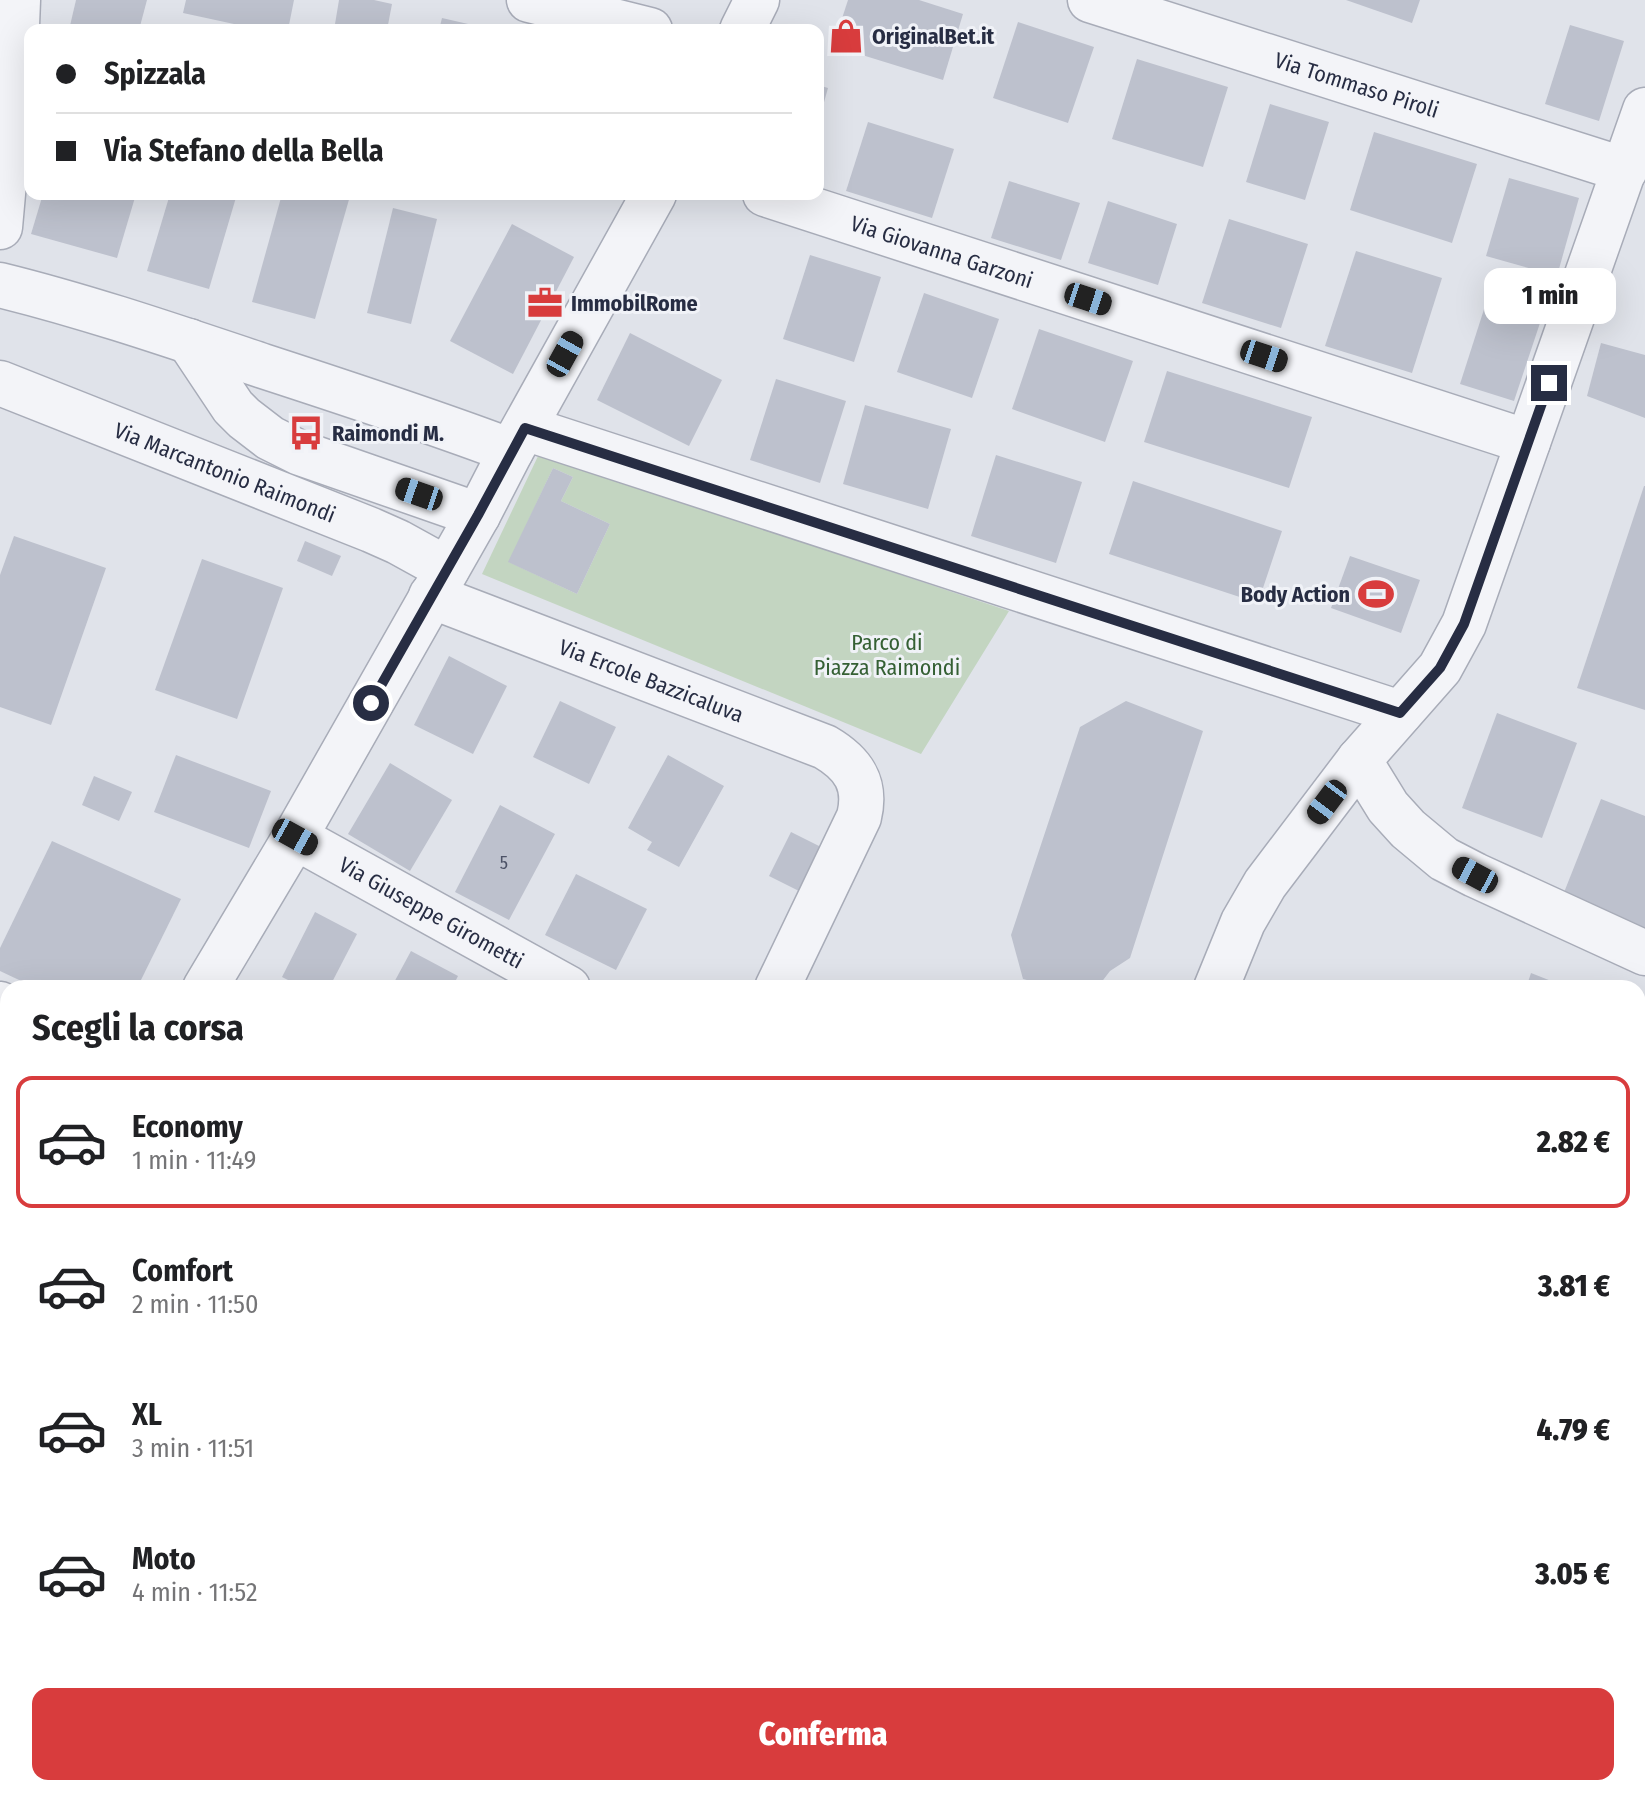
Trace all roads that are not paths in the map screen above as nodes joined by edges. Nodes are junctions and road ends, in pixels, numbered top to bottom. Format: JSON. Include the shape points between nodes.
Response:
{"nodes":[{"id":1,"x":18,"y":0,"type":"edge"},
{"id":2,"x":529,"y":0,"type":"edge"},
{"id":3,"x":757,"y":0,"type":"edge"},
{"id":4,"x":1090,"y":0,"type":"edge"},
{"id":5,"x":626,"y":24,"type":"edge"},
{"id":6,"x":745,"y":24,"type":"edge"},
{"id":7,"x":1645,"y":110,"type":"edge"},
{"id":8,"x":1625,"y":170,"type":"junction"},
{"id":9,"x":651,"y":200,"type":"edge"},
{"id":10,"x":783,"y":200,"type":"edge"},
{"id":11,"x":0,"y":227,"type":"edge"},
{"id":12,"x":0,"y":285,"type":"edge"},
{"id":13,"x":189,"y":341,"type":"junction"},
{"id":14,"x":0,"y":383,"type":"edge"},
{"id":15,"x":518,"y":439,"type":"junction"},
{"id":16,"x":1528,"y":442,"type":"junction"},
{"id":17,"x":478,"y":515,"type":"junction"},
{"id":18,"x":439,"y":582,"type":"junction"},
{"id":19,"x":1400,"y":713,"type":"junction"},
{"id":20,"x":1359,"y":760,"type":"junction"},
{"id":21,"x":295,"y":837,"type":"junction"},
{"id":22,"x":1645,"y":953,"type":"edge"},
{"id":23,"x":210,"y":980,"type":"edge"},
{"id":24,"x":554,"y":980,"type":"edge"},
{"id":25,"x":781,"y":980,"type":"edge"},
{"id":26,"x":1219,"y":980,"type":"edge"}],
"edges":[{"from":1,"to":11,"type":"street"},
{"from":2,"to":5,"type":"street"},
{"from":3,"to":6,"type":"street"},
{"from":4,"to":8,"type":"street","name":"Via Tommaso Piroli"},
{"from":7,"to":8,"type":"street"},
{"from":8,"to":16,"type":"street"},
{"from":9,"to":15,"type":"street"},
{"from":10,"to":16,"type":"street","name":"Via Giovanna Garzoni"},
{"from":12,"to":13,"type":"street"},
{"from":13,"to":15,"type":"street","via":[[441,424]]},
{"from":13,"to":17,"type":"street","name":"Via Marcantonio Raimondi","via":[[233,407],[270,438]]},
{"from":14,"to":18,"type":"street","name":"Via Marcantonio Raimondi","via":[[371,530]]},
{"from":15,"to":17,"type":"street"},
{"from":15,"to":19,"type":"street"},
{"from":16,"to":19,"type":"street","via":[[1459,634],[1440,668]]},
{"from":17,"to":18,"type":"street"},
{"from":18,"to":21,"type":"street"},
{"from":18,"to":25,"type":"street","name":"Via Ercole Bazzicaluva","via":[[825,747],[846,761],[862,794],[855,828]]},
{"from":19,"to":20,"type":"street"},
{"from":20,"to":22,"type":"street","via":[[1398,819],[1444,859]]},
{"from":20,"to":26,"type":"street","via":[[1265,884]]},
{"from":21,"to":23,"type":"street"},
{"from":21,"to":24,"type":"street","name":"Via Giuseppe Girometti"}]}
